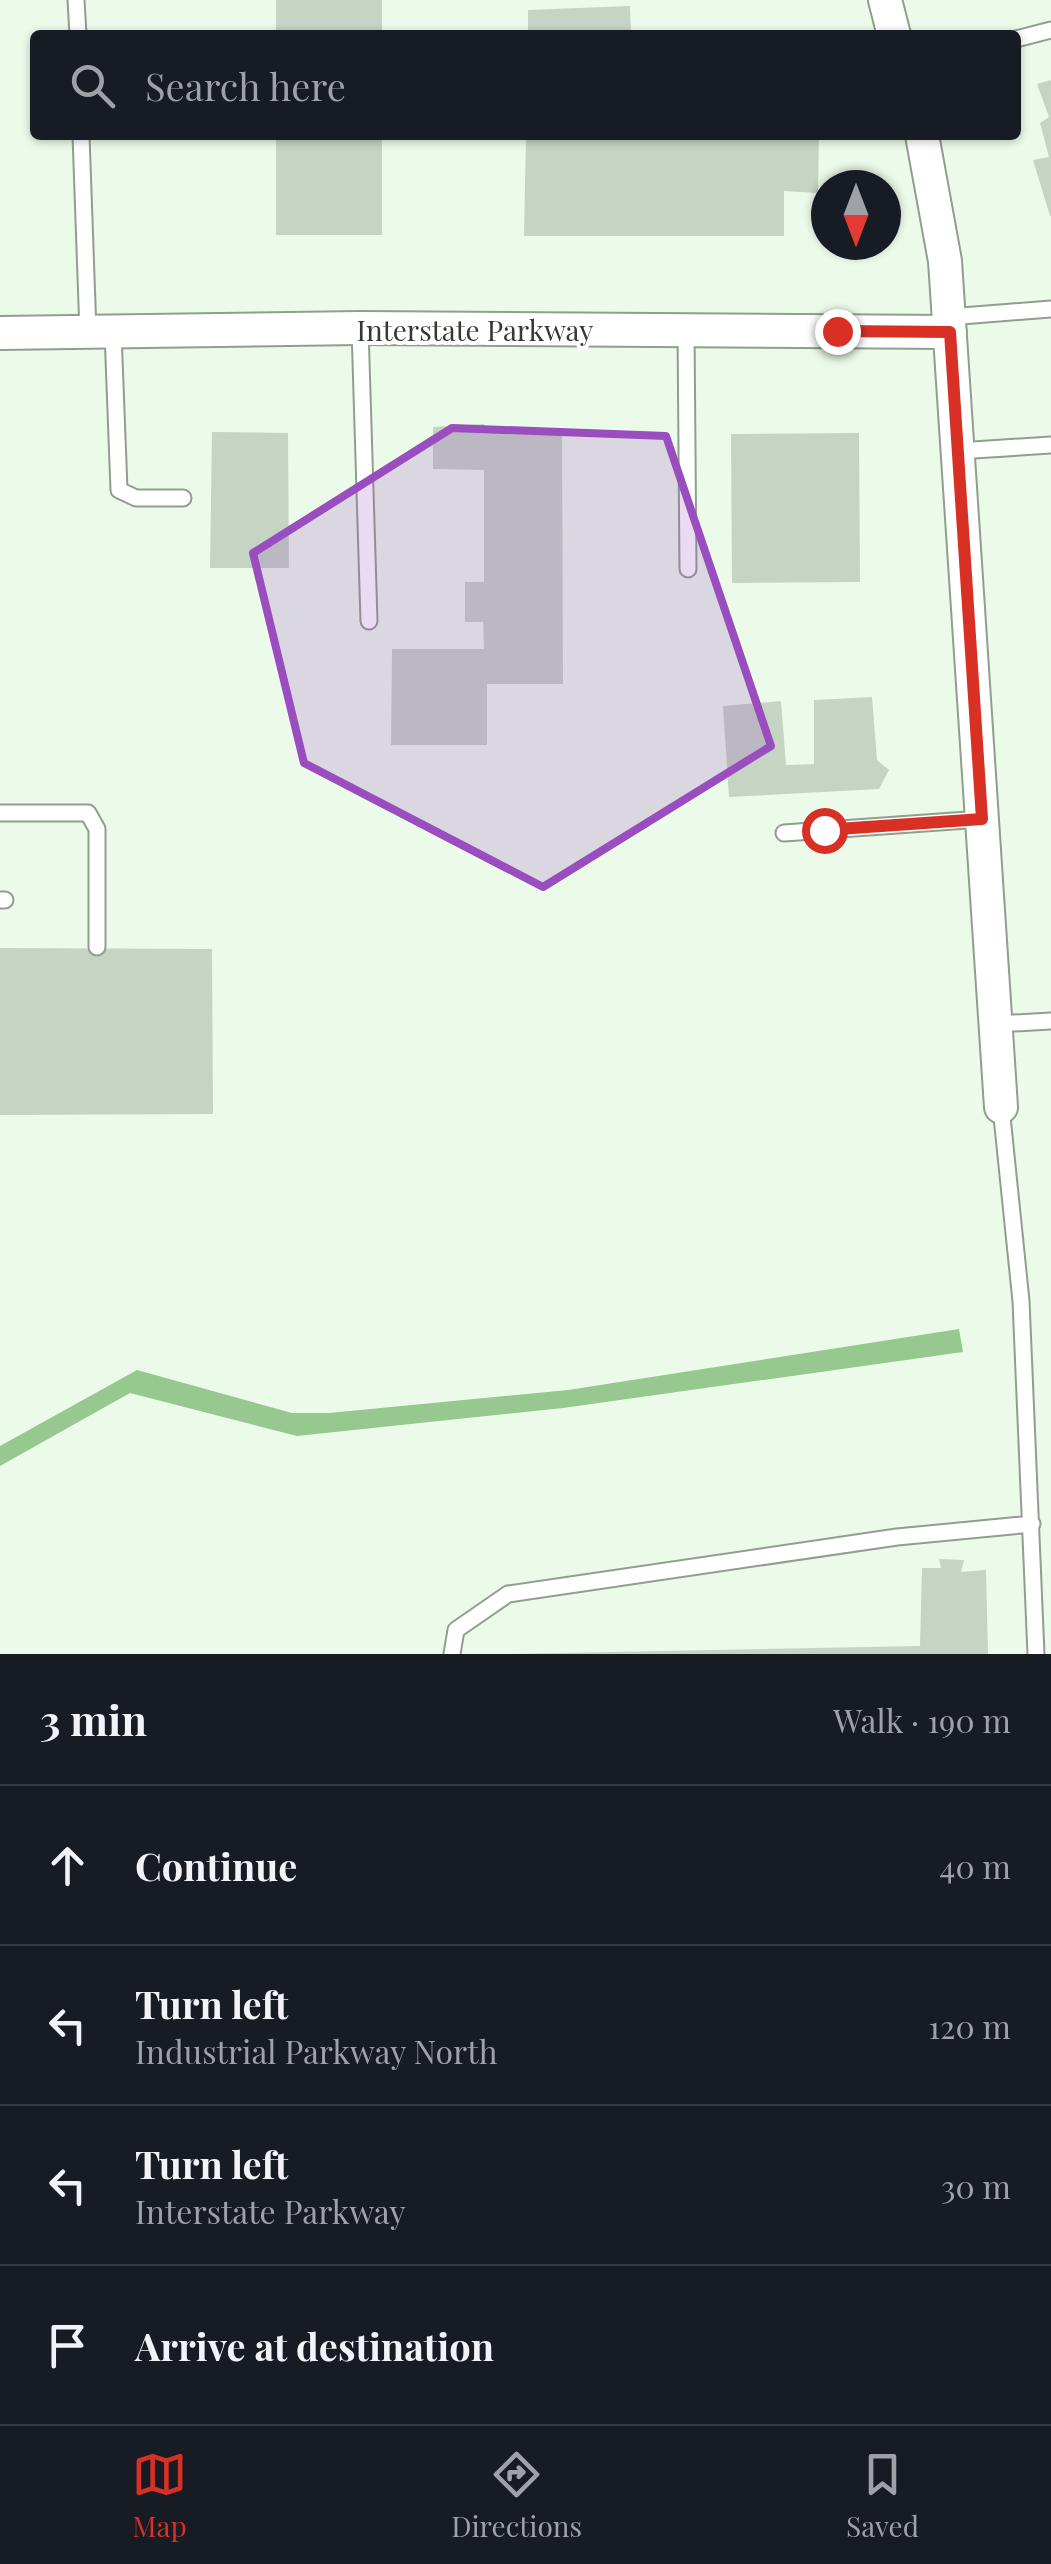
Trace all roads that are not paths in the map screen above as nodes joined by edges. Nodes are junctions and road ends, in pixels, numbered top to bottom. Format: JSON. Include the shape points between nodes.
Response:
{"nodes":[{"id":1,"x":76,"y":0,"type":"edge"},
{"id":2,"x":885,"y":0,"type":"edge"},
{"id":3,"x":78,"y":30,"type":"edge"},
{"id":4,"x":893,"y":30,"type":"edge"},
{"id":5,"x":1051,"y":30,"type":"edge"},
{"id":6,"x":1021,"y":38,"type":"edge"},
{"id":7,"x":82,"y":140,"type":"edge"},
{"id":8,"x":923,"y":140,"type":"edge"},
{"id":9,"x":1051,"y":310,"type":"edge"},
{"id":10,"x":950,"y":324,"type":"junction"},
{"id":11,"x":360,"y":328,"type":"junction"},
{"id":12,"x":686,"y":330,"type":"junction"},
{"id":13,"x":0,"y":333,"type":"edge"},
{"id":14,"x":101,"y":333,"type":"junction"},
{"id":15,"x":1051,"y":445,"type":"edge"},
{"id":16,"x":958,"y":451,"type":"junction"},
{"id":17,"x":183,"y":498,"type":"dead end"},
{"id":18,"x":688,"y":569,"type":"dead end"},
{"id":19,"x":369,"y":621,"type":"dead end"},
{"id":20,"x":0,"y":813,"type":"edge"},
{"id":21,"x":982,"y":819,"type":"junction"},
{"id":22,"x":784,"y":832,"type":"dead end"},
{"id":23,"x":97,"y":947,"type":"dead end"},
{"id":24,"x":1051,"y":1021,"type":"edge"},
{"id":25,"x":996,"y":1024,"type":"junction"},
{"id":26,"x":1001,"y":1107,"type":"joint"},
{"id":27,"x":1032,"y":1524,"type":"junction"},
{"id":28,"x":452,"y":1654,"type":"edge"},
{"id":29,"x":1036,"y":1654,"type":"edge"}],
"edges":[{"from":1,"to":3,"type":"lane"},
{"from":2,"to":4,"type":"street"},
{"from":5,"to":6,"type":"lane"},
{"from":7,"to":14,"type":"lane"},
{"from":8,"to":10,"type":"street"},
{"from":9,"to":10,"type":"lane"},
{"from":10,"to":12,"type":"street","name":"Interstate Parkway"},
{"from":10,"to":16,"type":"street"},
{"from":11,"to":12,"type":"street","name":"Interstate Parkway"},
{"from":11,"to":14,"type":"street","name":"Interstate Parkway"},
{"from":11,"to":19,"type":"lane"},
{"from":12,"to":18,"type":"lane"},
{"from":13,"to":14,"type":"street","name":"Interstate Parkway"},
{"from":14,"to":17,"type":"lane","via":[[119,490],[136,498]]},
{"from":15,"to":16,"type":"lane"},
{"from":16,"to":21,"type":"street"},
{"from":20,"to":23,"type":"lane","via":[[88,814],[97,829]]},
{"from":21,"to":22,"type":"lane"},
{"from":21,"to":25,"type":"street"},
{"from":24,"to":25,"type":"lane"},
{"from":25,"to":26,"type":"street"},
{"from":26,"to":27,"type":"lane","via":[[1021,1301]]},
{"from":27,"to":28,"type":"lane","via":[[508,1594],[456,1630]]},
{"from":27,"to":29,"type":"lane"}]}
